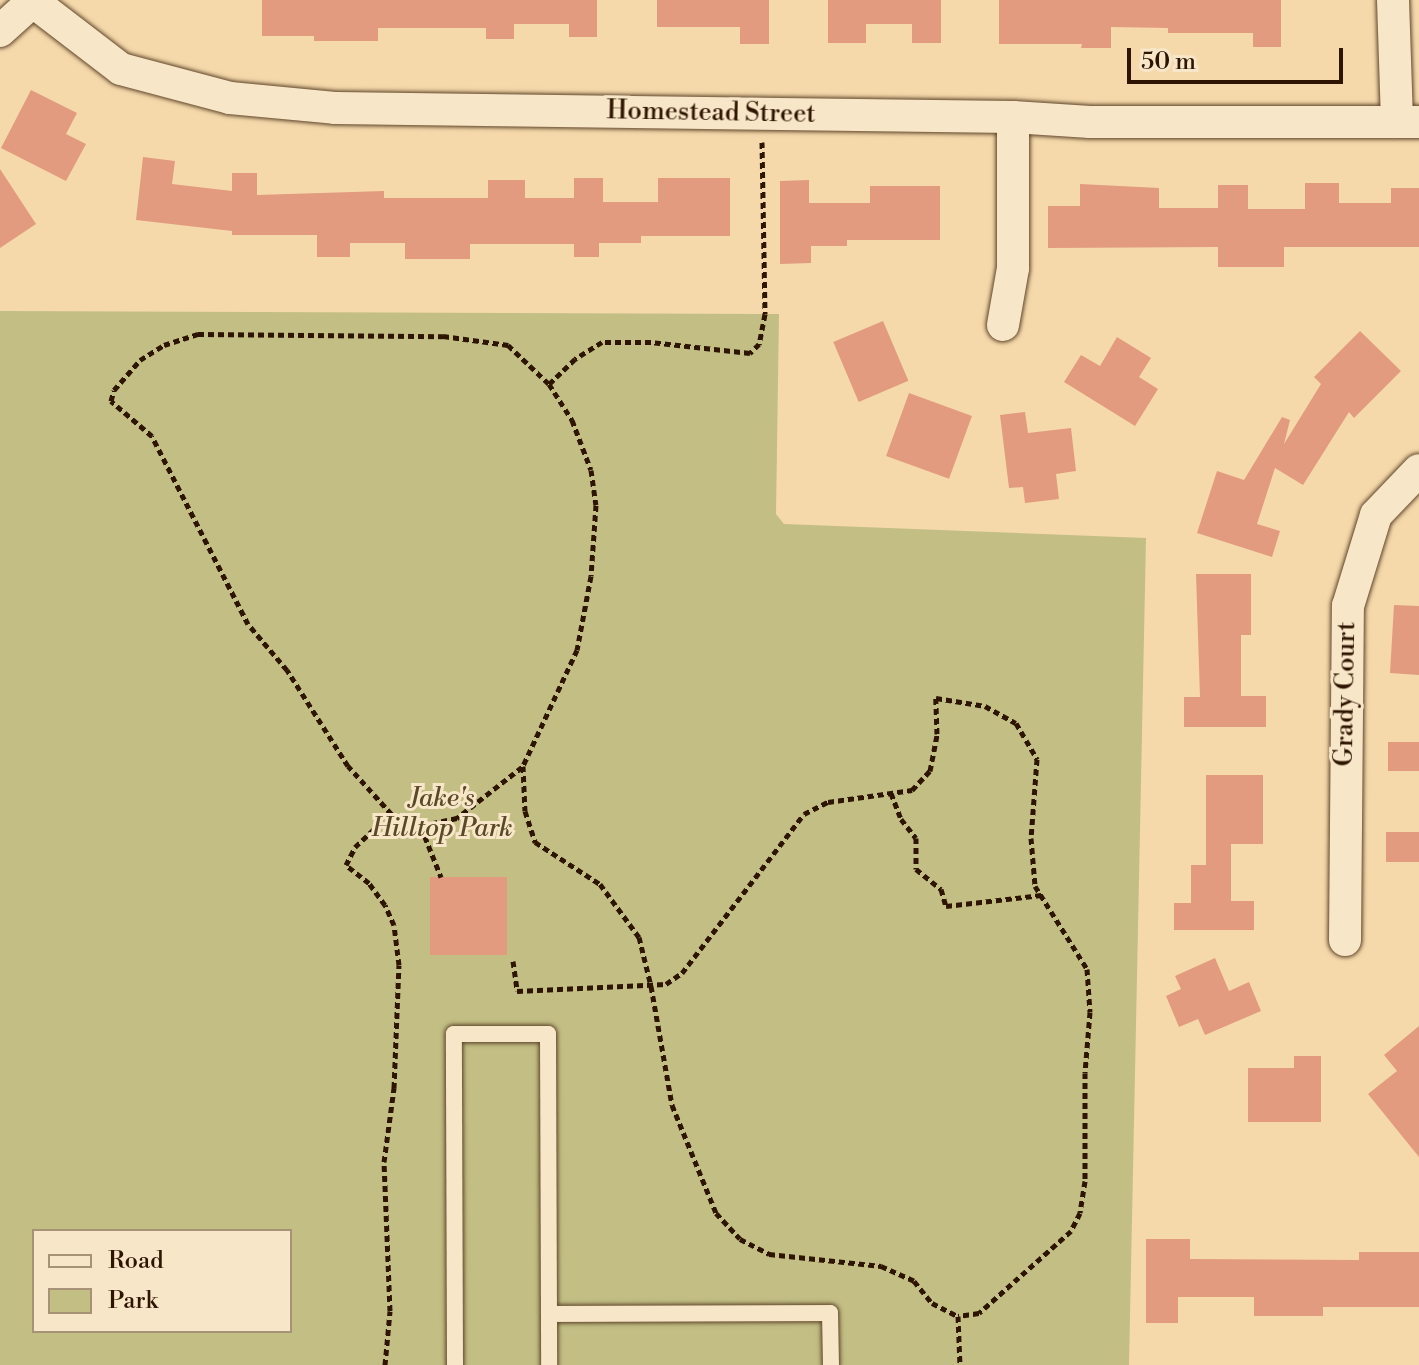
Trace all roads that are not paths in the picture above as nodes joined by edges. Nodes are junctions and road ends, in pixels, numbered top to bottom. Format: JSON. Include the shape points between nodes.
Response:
{"nodes":[{"id":1,"x":1393,"y":0,"type":"edge"},
{"id":2,"x":32,"y":1,"type":"edge"},
{"id":3,"x":0,"y":31,"type":"edge"},
{"id":4,"x":1013,"y":117,"type":"junction"},
{"id":5,"x":1408,"y":122,"type":"edge"},
{"id":6,"x":1003,"y":325,"type":"dead end"},
{"id":7,"x":1419,"y":470,"type":"edge"},
{"id":8,"x":1345,"y":940,"type":"dead end"},
{"id":9,"x":549,"y":1314,"type":"junction"},
{"id":10,"x":455,"y":1365,"type":"edge"},
{"id":11,"x":549,"y":1365,"type":"edge"},
{"id":12,"x":831,"y":1365,"type":"edge"}],
"edges":[{"from":1,"to":5,"type":"street"},
{"from":2,"to":3,"type":"street"},
{"from":2,"to":4,"type":"street","name":"Homestead Street","via":[[121,69],[230,98],[335,108]]},
{"from":4,"to":5,"type":"street","name":"Homestead Street","via":[[1090,122]]},
{"from":4,"to":6,"type":"street","via":[[1013,268]]},
{"from":7,"to":8,"type":"street","name":"Grady Court","via":[[1376,515],[1348,606]]},
{"from":9,"to":10,"type":"lane","via":[[548,1034],[454,1034]]},
{"from":9,"to":11,"type":"lane"},
{"from":9,"to":12,"type":"lane","via":[[830,1313]]}]}
